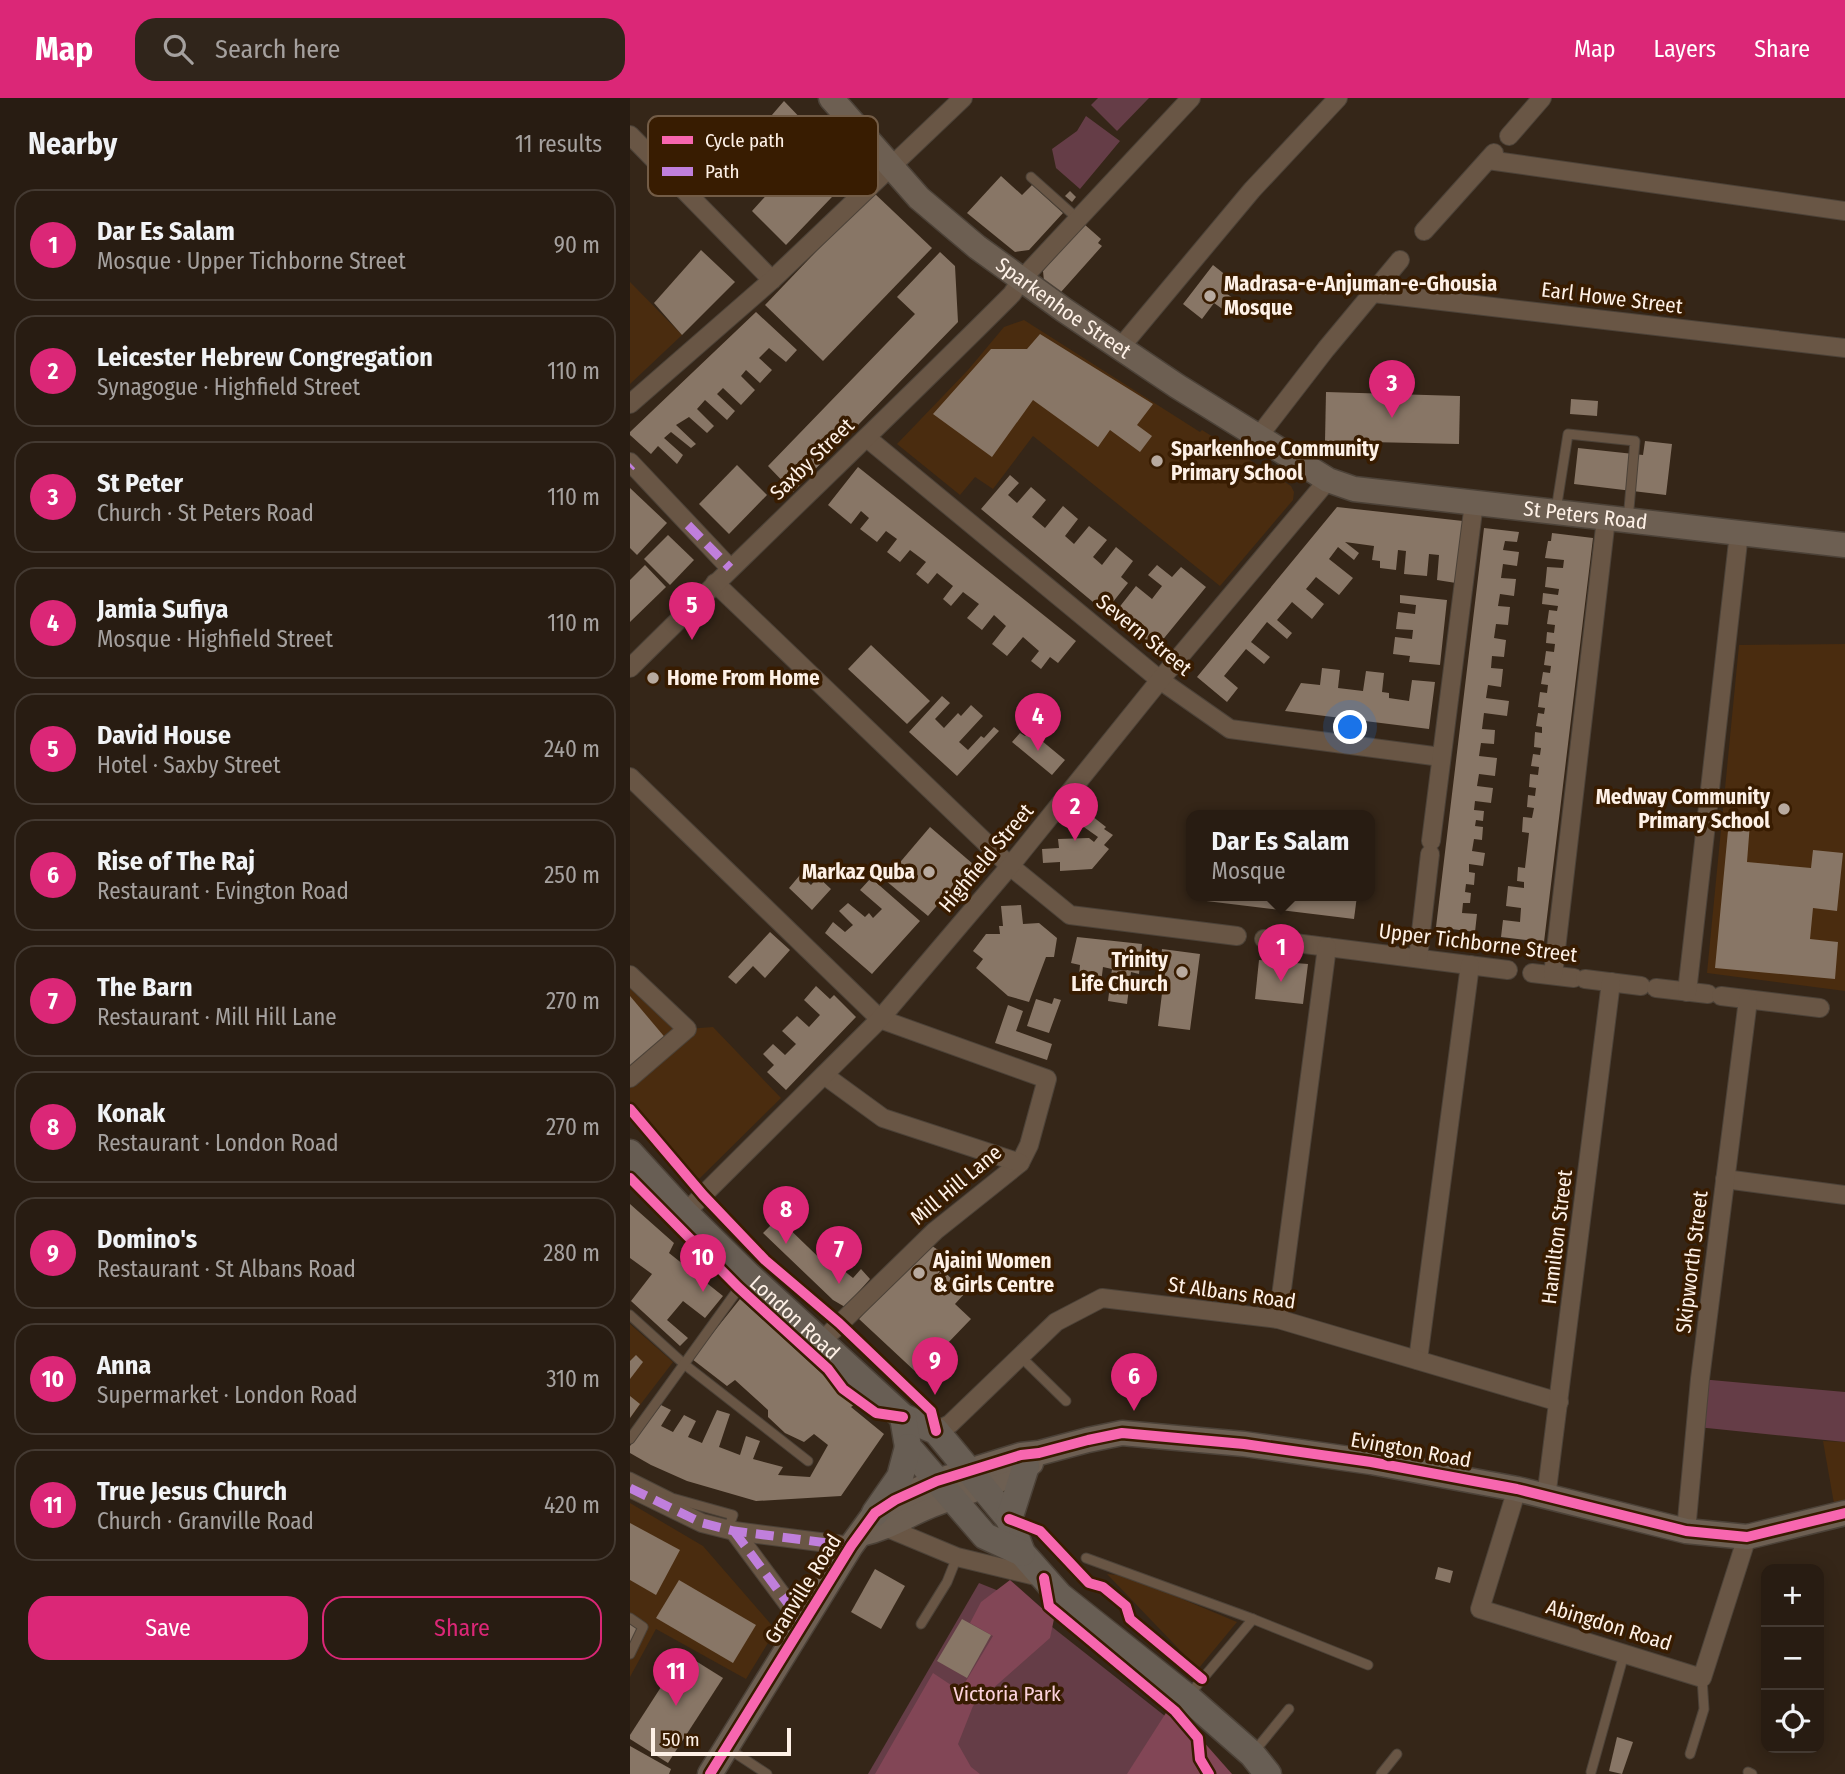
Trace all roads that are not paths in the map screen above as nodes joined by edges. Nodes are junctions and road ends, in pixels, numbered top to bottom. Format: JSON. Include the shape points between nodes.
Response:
{"nodes":[{"id":1,"x":831,"y":98,"type":"edge"},
{"id":2,"x":963,"y":98,"type":"edge"},
{"id":3,"x":1191,"y":98,"type":"edge"},
{"id":4,"x":1338,"y":98,"type":"edge"},
{"id":5,"x":1542,"y":98,"type":"edge"},
{"id":6,"x":847,"y":116,"type":"edge"},
{"id":7,"x":630,"y":135,"type":"edge"},
{"id":8,"x":1498,"y":149,"type":"junction"},
{"id":9,"x":878,"y":152,"type":"edge"},
{"id":10,"x":648,"y":153,"type":"edge"},
{"id":11,"x":891,"y":167,"type":"junction"},
{"id":12,"x":1031,"y":177,"type":"dead end"},
{"id":13,"x":878,"y":179,"type":"edge"},
{"id":14,"x":690,"y":196,"type":"edge"},
{"id":15,"x":860,"y":196,"type":"edge"},
{"id":16,"x":1845,"y":211,"type":"edge"},
{"id":17,"x":1078,"y":219,"type":"junction"},
{"id":18,"x":1424,"y":231,"type":"dead end"},
{"id":19,"x":1401,"y":260,"type":"dead end"},
{"id":20,"x":772,"y":280,"type":"junction"},
{"id":21,"x":1021,"y":280,"type":"junction"},
{"id":22,"x":1373,"y":293,"type":"junction"},
{"id":23,"x":1120,"y":348,"type":"junction"},
{"id":24,"x":1845,"y":348,"type":"edge"},
{"id":25,"x":630,"y":404,"type":"edge"},
{"id":26,"x":1265,"y":428,"type":"dead end"},
{"id":27,"x":867,"y":438,"type":"junction"},
{"id":28,"x":630,"y":463,"type":"edge"},
{"id":29,"x":1328,"y":480,"type":"junction"},
{"id":30,"x":1474,"y":503,"type":"junction"},
{"id":31,"x":1556,"y":512,"type":"junction"},
{"id":32,"x":1617,"y":520,"type":"junction"},
{"id":33,"x":1739,"y":533,"type":"junction"},
{"id":34,"x":1845,"y":545,"type":"edge"},
{"id":35,"x":730,"y":568,"type":"junction"},
{"id":36,"x":715,"y":583,"type":"junction"},
{"id":37,"x":630,"y":668,"type":"edge"},
{"id":38,"x":1160,"y":680,"type":"junction"},
{"id":39,"x":1441,"y":757,"type":"junction"},
{"id":40,"x":630,"y":777,"type":"edge"},
{"id":41,"x":1010,"y":866,"type":"junction"},
{"id":42,"x":1237,"y":936,"type":"dead end"},
{"id":43,"x":1264,"y":939,"type":"dead end"},
{"id":44,"x":1327,"y":947,"type":"junction"},
{"id":45,"x":1418,"y":958,"type":"junction"},
{"id":46,"x":1470,"y":965,"type":"junction"},
{"id":47,"x":1508,"y":970,"type":"dead end"},
{"id":48,"x":1532,"y":972,"type":"dead end"},
{"id":49,"x":630,"y":975,"type":"edge"},
{"id":50,"x":1553,"y":975,"type":"junction"},
{"id":51,"x":1611,"y":982,"type":"junction"},
{"id":52,"x":1687,"y":992,"type":"junction"},
{"id":53,"x":1748,"y":999,"type":"junction"},
{"id":54,"x":1820,"y":1008,"type":"dead end"},
{"id":55,"x":880,"y":1019,"type":"junction"},
{"id":56,"x":824,"y":1075,"type":"junction"},
{"id":57,"x":630,"y":1078,"type":"edge"},
{"id":58,"x":630,"y":1153,"type":"edge"},
{"id":59,"x":1020,"y":1163,"type":"junction"},
{"id":60,"x":1725,"y":1179,"type":"junction"},
{"id":61,"x":1845,"y":1195,"type":"edge"},
{"id":62,"x":685,"y":1213,"type":"junction"},
{"id":63,"x":748,"y":1275,"type":"junction"},
{"id":64,"x":630,"y":1315,"type":"edge"},
{"id":65,"x":1278,"y":1319,"type":"junction"},
{"id":66,"x":821,"y":1341,"type":"junction"},
{"id":67,"x":1021,"y":1357,"type":"junction"},
{"id":68,"x":1418,"y":1360,"type":"junction"},
{"id":69,"x":684,"y":1364,"type":"junction"},
{"id":70,"x":1066,"y":1401,"type":"dead end"},
{"id":71,"x":1559,"y":1402,"type":"junction"},
{"id":72,"x":903,"y":1417,"type":"junction"},
{"id":73,"x":936,"y":1431,"type":"junction"},
{"id":74,"x":630,"y":1439,"type":"edge"},
{"id":75,"x":908,"y":1447,"type":"junction"},
{"id":76,"x":1032,"y":1460,"type":"junction"},
{"id":77,"x":808,"y":1461,"type":"dead end"},
{"id":78,"x":630,"y":1478,"type":"edge"},
{"id":79,"x":975,"y":1479,"type":"junction"},
{"id":80,"x":630,"y":1488,"type":"edge"},
{"id":81,"x":1517,"y":1489,"type":"junction"},
{"id":82,"x":944,"y":1490,"type":"junction"},
{"id":83,"x":1546,"y":1498,"type":"junction"},
{"id":84,"x":1845,"y":1513,"type":"edge"},
{"id":85,"x":1009,"y":1519,"type":"junction"},
{"id":86,"x":731,"y":1530,"type":"junction"},
{"id":87,"x":868,"y":1530,"type":"junction"},
{"id":88,"x":1686,"y":1531,"type":"junction"},
{"id":89,"x":1747,"y":1537,"type":"junction"},
{"id":90,"x":1022,"y":1553,"type":"junction"},
{"id":91,"x":957,"y":1557,"type":"junction"},
{"id":92,"x":1086,"y":1558,"type":"dead end"},
{"id":93,"x":1044,"y":1578,"type":"junction"},
{"id":94,"x":630,"y":1618,"type":"edge"},
{"id":95,"x":1253,"y":1619,"type":"junction"},
{"id":96,"x":803,"y":1623,"type":"junction"},
{"id":97,"x":921,"y":1624,"type":"dead end"},
{"id":98,"x":630,"y":1654,"type":"edge"},
{"id":99,"x":1624,"y":1654,"type":"junction"},
{"id":100,"x":1368,"y":1665,"type":"dead end"},
{"id":101,"x":1702,"y":1678,"type":"junction"},
{"id":102,"x":1186,"y":1697,"type":"junction"},
{"id":103,"x":1289,"y":1709,"type":"dead end"},
{"id":104,"x":727,"y":1748,"type":"junction"},
{"id":105,"x":1397,"y":1754,"type":"dead end"},
{"id":106,"x":1690,"y":1754,"type":"dead end"},
{"id":107,"x":1260,"y":1764,"type":"edge"},
{"id":108,"x":1591,"y":1772,"type":"edge"},
{"id":109,"x":710,"y":1774,"type":"edge"},
{"id":110,"x":767,"y":1774,"type":"edge"},
{"id":111,"x":1381,"y":1774,"type":"edge"}],
"edges":[{"from":1,"to":6,"type":"street","name":"Sparkenhoe Street"},
{"from":2,"to":11,"type":"street"},
{"from":3,"to":17,"type":"street","name":"Saxby Street"},
{"from":4,"to":23,"type":"street","via":[[1252,190]]},
{"from":5,"to":8,"type":"street"},
{"from":7,"to":10,"type":"street"},
{"from":8,"to":16,"type":"street"},
{"from":8,"to":18,"type":"street"},
{"from":9,"to":11,"type":"street","name":"Sparkenhoe Street"},
{"from":11,"to":13,"type":"street"},
{"from":11,"to":21,"type":"street","name":"Sparkenhoe Street","via":[[955,230]]},
{"from":12,"to":17,"type":"lane"},
{"from":14,"to":20,"type":"street"},
{"from":15,"to":20,"type":"street"},
{"from":17,"to":21,"type":"street","name":"Saxby Street"},
{"from":19,"to":22,"type":"street"},
{"from":20,"to":25,"type":"street"},
{"from":21,"to":23,"type":"street","name":"Sparkenhoe Street"},
{"from":21,"to":27,"type":"street","name":"Saxby Street"},
{"from":22,"to":24,"type":"street","name":"Earl Howe Street"},
{"from":22,"to":26,"type":"street"},
{"from":23,"to":29,"type":"street","name":"Sparkenhoe Street"},
{"from":27,"to":35,"type":"street","name":"Saxby Street"},
{"from":27,"to":38,"type":"street","name":"Severn Street"},
{"from":28,"to":35,"type":"street"},
{"from":29,"to":30,"type":"street","name":"St Peters Road","via":[[1354,489]]},
{"from":29,"to":38,"type":"street","name":"Highfield Street"},
{"from":30,"to":31,"type":"street","name":"St Peters Road"},
{"from":30,"to":39,"type":"street"},
{"from":31,"to":32,"type":"street","name":"St Peters Road"},
{"from":31,"to":32,"type":"lane","via":[[1568,434],[1635,441]]},
{"from":32,"to":33,"type":"street","name":"St Peters Road"},
{"from":32,"to":50,"type":"street"},
{"from":33,"to":34,"type":"street","name":"St Peters Road"},
{"from":33,"to":52,"type":"street"},
{"from":35,"to":36,"type":"street","name":"Saxby Street"},
{"from":36,"to":37,"type":"street","name":"Saxby Street"},
{"from":36,"to":41,"type":"street"},
{"from":38,"to":39,"type":"street","name":"Severn Street","via":[[1230,729]]},
{"from":38,"to":41,"type":"street","name":"Highfield Street"},
{"from":39,"to":45,"type":"street"},
{"from":40,"to":55,"type":"street"},
{"from":41,"to":42,"type":"street","via":[[1070,915]]},
{"from":41,"to":55,"type":"street","name":"Highfield Street"},
{"from":43,"to":44,"type":"street","name":"Upper Tichborne Street"},
{"from":44,"to":45,"type":"street","name":"Upper Tichborne Street"},
{"from":44,"to":65,"type":"street"},
{"from":45,"to":46,"type":"street","name":"Upper Tichborne Street"},
{"from":46,"to":47,"type":"street","name":"Upper Tichborne Street"},
{"from":46,"to":68,"type":"street"},
{"from":48,"to":50,"type":"street","name":"Upper Tichborne Street"},
{"from":49,"to":57,"type":"street","via":[[687,1029]]},
{"from":50,"to":51,"type":"street","name":"Upper Tichborne Street"},
{"from":51,"to":52,"type":"street","name":"Upper Tichborne Street"},
{"from":51,"to":71,"type":"street","name":"Hamilton Street"},
{"from":52,"to":53,"type":"street","name":"Upper Tichborne Street"},
{"from":53,"to":54,"type":"street"},
{"from":53,"to":60,"type":"street","name":"Skipworth Street"},
{"from":55,"to":56,"type":"street","name":"Highfield Street"},
{"from":55,"to":59,"type":"street","name":"Mill Hill Lane","via":[[1047,1079]]},
{"from":56,"to":59,"type":"street","via":[[883,1118]]},
{"from":56,"to":62,"type":"street","name":"Highfield Street"},
{"from":58,"to":62,"type":"main road","name":"London Road"},
{"from":59,"to":66,"type":"street","name":"Mill Hill Lane","via":[[935,1231]]},
{"from":60,"to":61,"type":"street"},
{"from":60,"to":88,"type":"street","name":"Skipworth Street"},
{"from":62,"to":63,"type":"main road","name":"London Road"},
{"from":63,"to":66,"type":"main road","name":"London Road"},
{"from":63,"to":69,"type":"lane"},
{"from":64,"to":69,"type":"lane"},
{"from":65,"to":67,"type":"street","name":"St Albans Road","via":[[1102,1298],[1056,1322]]},
{"from":65,"to":68,"type":"street","name":"St Albans Road"},
{"from":66,"to":72,"type":"main road","name":"London Road"},
{"from":67,"to":70,"type":"lane"},
{"from":67,"to":73,"type":"street","name":"St Albans Road","via":[[950,1424]]},
{"from":68,"to":71,"type":"street","name":"St Albans Road"},
{"from":69,"to":74,"type":"lane"},
{"from":69,"to":77,"type":"lane"},
{"from":71,"to":83,"type":"street","name":"Hamilton Street"},
{"from":72,"to":73,"type":"main road","name":"London Road"},
{"from":72,"to":75,"type":"main road"},
{"from":73,"to":79,"type":"main road","name":"London Road"},
{"from":75,"to":82,"type":"main road","name":"London Road"},
{"from":75,"to":87,"type":"main road","via":[[900,1477]]},
{"from":76,"to":79,"type":"street","name":"Evington Road"},
{"from":76,"to":81,"type":"street","name":"Evington Road","via":[[1122,1433],[1371,1462]]},
{"from":76,"to":85,"type":"main road"},
{"from":78,"to":86,"type":"lane","via":[[672,1498],[733,1514]]},
{"from":79,"to":82,"type":"street","name":"Granville Road"},
{"from":79,"to":85,"type":"main road","name":"London Road"},
{"from":80,"to":86,"type":"street","via":[[702,1523]]},
{"from":81,"to":83,"type":"street","name":"Evington Road"},
{"from":81,"to":99,"type":"street","name":"Abingdon Road","via":[[1480,1608]]},
{"from":82,"to":87,"type":"street","name":"Granville Road","via":[[895,1500]]},
{"from":82,"to":90,"type":"main road","name":"London Road","via":[[985,1536]]},
{"from":83,"to":88,"type":"street","name":"Evington Road"},
{"from":84,"to":89,"type":"street","name":"Evington Road"},
{"from":85,"to":90,"type":"main road","name":"London Road"},
{"from":86,"to":87,"type":"street"},
{"from":86,"to":96,"type":"street"},
{"from":87,"to":91,"type":"street"},
{"from":87,"to":96,"type":"street","name":"Granville Road"},
{"from":88,"to":89,"type":"street","name":"Evington Road"},
{"from":89,"to":101,"type":"street"},
{"from":90,"to":93,"type":"main road","name":"London Road"},
{"from":91,"to":93,"type":"street"},
{"from":91,"to":97,"type":"lane"},
{"from":92,"to":95,"type":"lane"},
{"from":93,"to":102,"type":"main road","name":"London Road","via":[[1060,1596]]},
{"from":94,"to":98,"type":"lane","via":[[643,1627]]},
{"from":95,"to":100,"type":"lane"},
{"from":95,"to":102,"type":"lane"},
{"from":96,"to":104,"type":"street","name":"Granville Road"},
{"from":99,"to":101,"type":"street","name":"Abingdon Road"},
{"from":99,"to":108,"type":"lane"},
{"from":101,"to":106,"type":"lane","via":[[1704,1709]]},
{"from":102,"to":107,"type":"main road","name":"London Road"},
{"from":103,"to":107,"type":"lane"},
{"from":104,"to":109,"type":"street","name":"Granville Road"},
{"from":104,"to":110,"type":"lane"},
{"from":105,"to":111,"type":"lane"}]}
